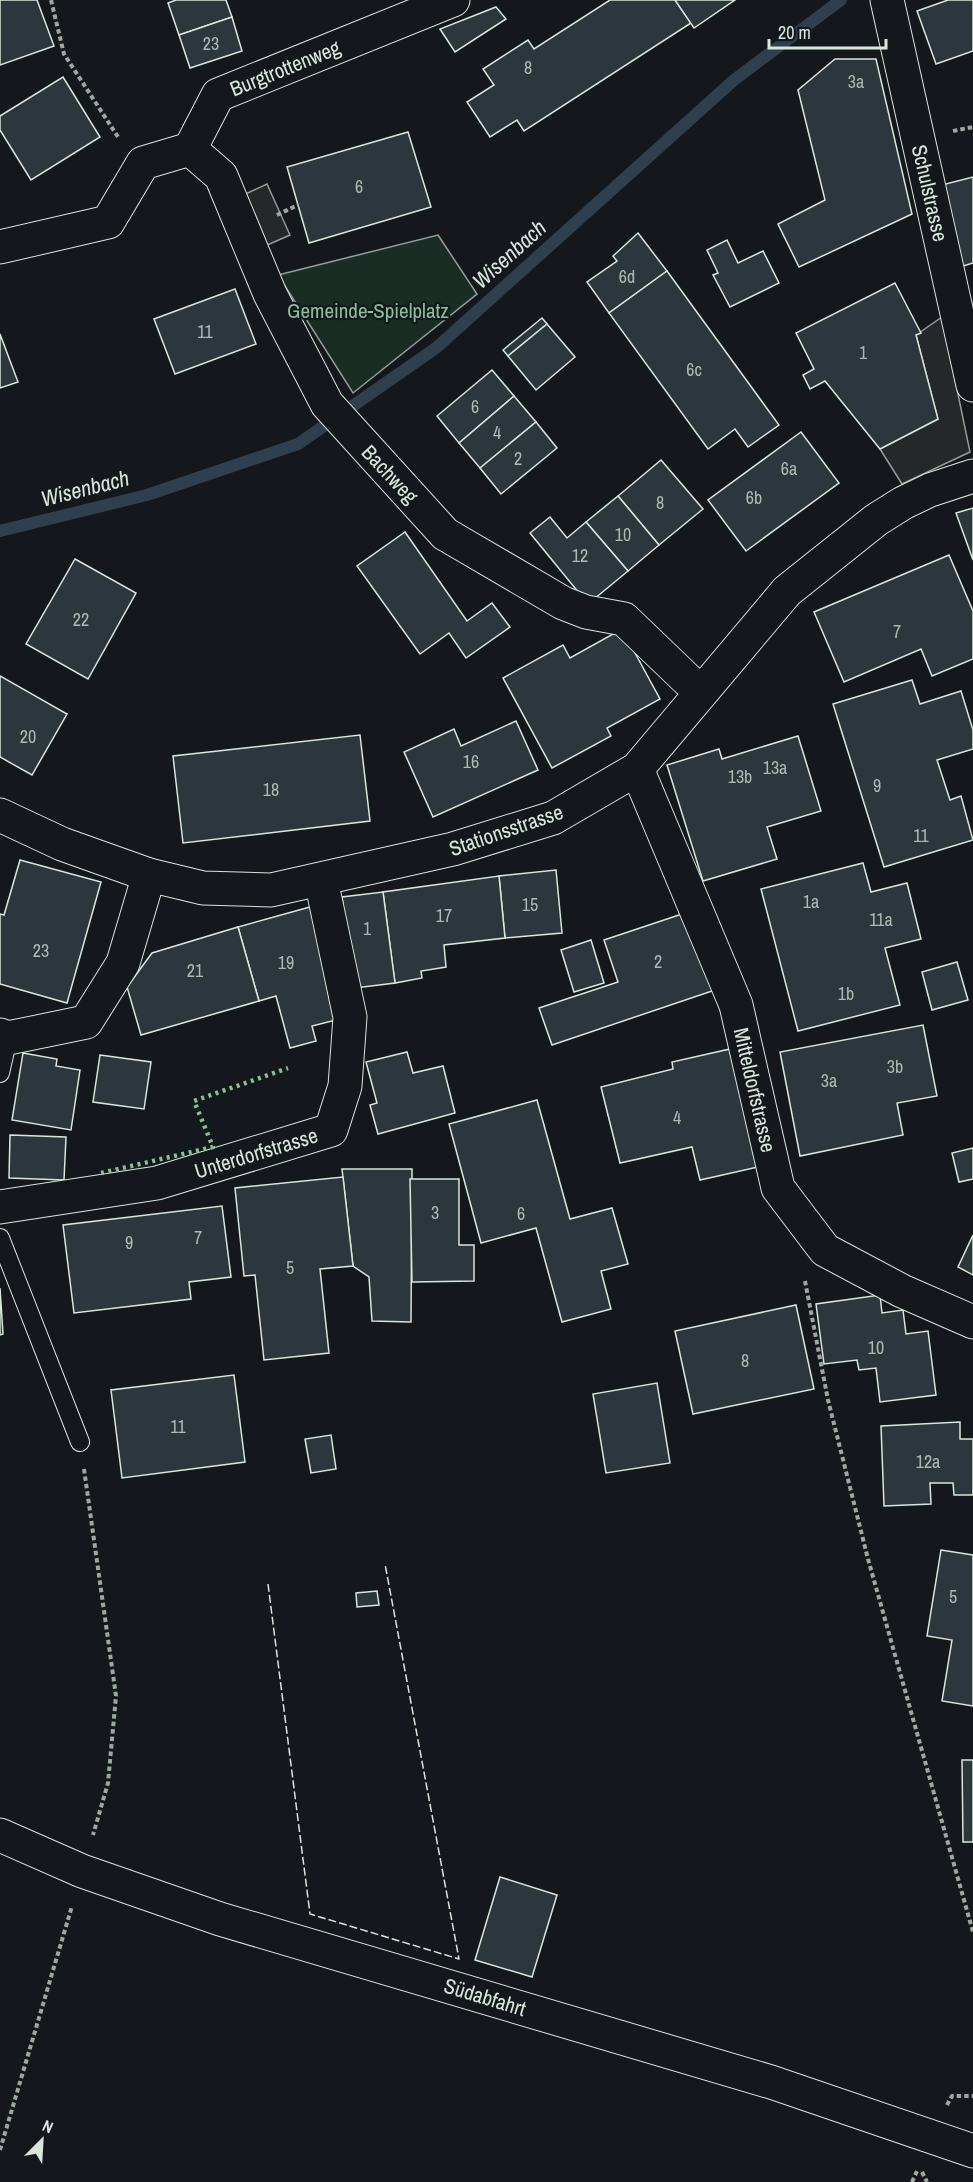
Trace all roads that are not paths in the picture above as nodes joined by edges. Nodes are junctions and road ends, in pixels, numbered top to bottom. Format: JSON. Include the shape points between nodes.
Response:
{"nodes":[{"id":1,"x":453,"y":0,"type":"edge"},
{"id":2,"x":887,"y":0,"type":"edge"},
{"id":3,"x":190,"y":149,"type":"junction"},
{"id":4,"x":0,"y":247,"type":"edge"},
{"id":5,"x":973,"y":385,"type":"edge"},
{"id":6,"x":973,"y":476,"type":"edge"},
{"id":7,"x":700,"y":692,"type":"junction"},
{"id":8,"x":637,"y":769,"type":"junction"},
{"id":9,"x":0,"y":815,"type":"edge"},
{"id":10,"x":149,"y":875,"type":"junction"},
{"id":11,"x":321,"y":880,"type":"junction"},
{"id":12,"x":4,"y":1037,"type":"edge"},
{"id":13,"x":0,"y":1073,"type":"edge"},
{"id":14,"x":0,"y":1207,"type":"edge"},
{"id":15,"x":0,"y":1238,"type":"edge"},
{"id":16,"x":973,"y":1322,"type":"edge"},
{"id":17,"x":80,"y":1442,"type":"road end"},
{"id":18,"x":0,"y":1835,"type":"edge"},
{"id":19,"x":973,"y":2151,"type":"edge"}],
"edges":[{"from":1,"to":3,"type":"street","name":"Burgtrottenweg","via":[[218,95]]},
{"from":2,"to":5,"type":"street","name":"Schulstrasse"},
{"from":3,"to":4,"type":"street","via":[[143,163],[108,222]]},
{"from":3,"to":7,"type":"street","name":"Bachweg","via":[[221,176],[270,294],[327,404],[445,534],[563,603],[624,619]]},
{"from":6,"to":7,"type":"street","name":"Stationsstrasse","via":[[930,490],[867,527],[787,591]]},
{"from":7,"to":8,"type":"street","name":"Stationsstrasse"},
{"from":8,"to":11,"type":"street","name":"Stationsstrasse","via":[[553,818],[453,849]]},
{"from":8,"to":16,"type":"street","name":"Mitteldorfstrasse","via":[[736,1005],[778,1188],[825,1250],[902,1291]]},
{"from":9,"to":10,"type":"street","name":"Stationsstrasse","via":[[62,844]]},
{"from":10,"to":11,"type":"street","name":"Stationsstrasse","via":[[202,888],[272,890]]},
{"from":10,"to":12,"type":"street","via":[[123,963],[86,1022]]},
{"from":11,"to":14,"type":"street","name":"Unterdorfstrasse","via":[[350,1017],[345,1086],[331,1130],[157,1183]]},
{"from":12,"to":13,"type":"lane"},
{"from":15,"to":17,"type":"lane"},
{"from":18,"to":19,"type":"street","name":"Südabfahrt","via":[[82,1871],[220,1918],[771,2082]]}]}
